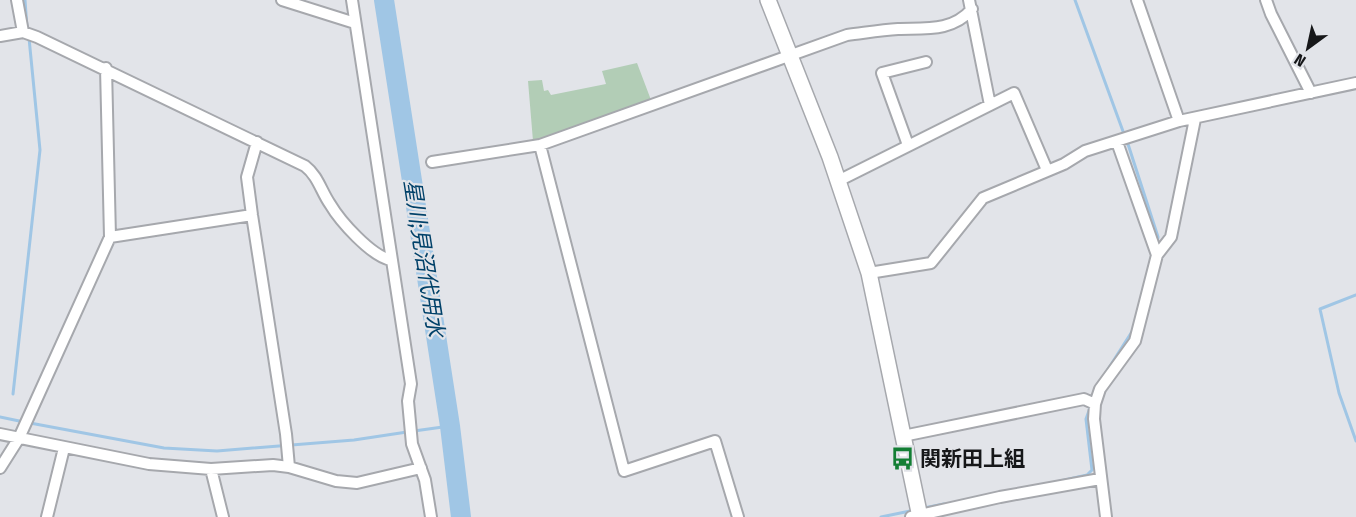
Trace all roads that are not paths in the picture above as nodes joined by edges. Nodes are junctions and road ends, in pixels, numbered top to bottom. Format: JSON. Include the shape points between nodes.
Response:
{"nodes":[{"id":1,"x":17,"y":0,"type":"edge"},
{"id":2,"x":282,"y":0,"type":"edge"},
{"id":3,"x":352,"y":0,"type":"edge"},
{"id":4,"x":768,"y":0,"type":"edge"},
{"id":5,"x":1137,"y":0,"type":"edge"},
{"id":6,"x":1266,"y":0,"type":"edge"},
{"id":7,"x":970,"y":5,"type":"edge"},
{"id":8,"x":355,"y":23,"type":"junction"},
{"id":9,"x":23,"y":32,"type":"junction"},
{"id":10,"x":0,"y":36,"type":"edge"},
{"id":11,"x":790,"y":57,"type":"junction"},
{"id":12,"x":926,"y":62,"type":"dead end"},
{"id":13,"x":106,"y":68,"type":"junction"},
{"id":14,"x":1356,"y":83,"type":"edge"},
{"id":15,"x":1311,"y":93,"type":"junction"},
{"id":16,"x":990,"y":105,"type":"junction"},
{"id":17,"x":1195,"y":119,"type":"junction"},
{"id":18,"x":1179,"y":121,"type":"junction"},
{"id":19,"x":257,"y":142,"type":"junction"},
{"id":20,"x":1117,"y":142,"type":"junction"},
{"id":21,"x":540,"y":145,"type":"junction"},
{"id":22,"x":908,"y":145,"type":"junction"},
{"id":23,"x":432,"y":162,"type":"dead end"},
{"id":24,"x":1047,"y":170,"type":"junction"},
{"id":25,"x":838,"y":181,"type":"junction"},
{"id":26,"x":252,"y":215,"type":"junction"},
{"id":27,"x":110,"y":237,"type":"junction"},
{"id":28,"x":1157,"y":255,"type":"junction"},
{"id":29,"x":391,"y":260,"type":"junction"},
{"id":30,"x":868,"y":273,"type":"junction"},
{"id":31,"x":1095,"y":404,"type":"junction"},
{"id":32,"x":0,"y":434,"type":"edge"},
{"id":33,"x":20,"y":436,"type":"junction"},
{"id":34,"x":903,"y":436,"type":"junction"},
{"id":35,"x":64,"y":448,"type":"junction"},
{"id":36,"x":0,"y":468,"type":"edge"},
{"id":37,"x":289,"y":468,"type":"junction"},
{"id":38,"x":421,"y":468,"type":"junction"},
{"id":39,"x":211,"y":469,"type":"junction"},
{"id":40,"x":1100,"y":479,"type":"junction"},
{"id":41,"x":917,"y":516,"type":"edge"},
{"id":42,"x":47,"y":517,"type":"edge"},
{"id":43,"x":223,"y":517,"type":"edge"},
{"id":44,"x":431,"y":517,"type":"edge"},
{"id":45,"x":738,"y":517,"type":"edge"},
{"id":46,"x":1106,"y":517,"type":"edge"}],
"edges":[{"from":1,"to":9,"type":"street"},
{"from":2,"to":8,"type":"street"},
{"from":3,"to":8,"type":"street"},
{"from":4,"to":11,"type":"street"},
{"from":5,"to":18,"type":"street"},
{"from":6,"to":15,"type":"street"},
{"from":7,"to":11,"type":"street","via":[[965,18],[948,26],[847,35]]},
{"from":7,"to":16,"type":"street"},
{"from":8,"to":29,"type":"street"},
{"from":9,"to":10,"type":"street"},
{"from":9,"to":13,"type":"street"},
{"from":11,"to":21,"type":"street"},
{"from":11,"to":25,"type":"street"},
{"from":12,"to":22,"type":"street","via":[[882,73]]},
{"from":13,"to":19,"type":"street"},
{"from":13,"to":27,"type":"street"},
{"from":14,"to":15,"type":"street"},
{"from":15,"to":17,"type":"street"},
{"from":16,"to":22,"type":"street"},
{"from":16,"to":24,"type":"street","via":[[1014,93]]},
{"from":17,"to":18,"type":"street"},
{"from":17,"to":28,"type":"street","via":[[1171,237]]},
{"from":18,"to":20,"type":"street"},
{"from":19,"to":26,"type":"street","via":[[247,177]]},
{"from":19,"to":29,"type":"street","via":[[313,172],[339,220],[373,250]]},
{"from":20,"to":24,"type":"street","via":[[1085,151]]},
{"from":20,"to":28,"type":"street"},
{"from":21,"to":23,"type":"street"},
{"from":21,"to":45,"type":"street","via":[[624,471],[715,441]]},
{"from":22,"to":25,"type":"street"},
{"from":24,"to":30,"type":"street","via":[[983,198],[931,263]]},
{"from":25,"to":30,"type":"street"},
{"from":26,"to":27,"type":"street"},
{"from":26,"to":37,"type":"street"},
{"from":27,"to":33,"type":"street"},
{"from":28,"to":31,"type":"street","via":[[1135,341],[1100,389]]},
{"from":29,"to":38,"type":"street","via":[[411,384],[408,417]]},
{"from":30,"to":34,"type":"street"},
{"from":31,"to":34,"type":"street","via":[[1083,399]]},
{"from":31,"to":40,"type":"street"},
{"from":32,"to":33,"type":"street"},
{"from":33,"to":35,"type":"street"},
{"from":33,"to":36,"type":"street"},
{"from":34,"to":41,"type":"street"},
{"from":35,"to":39,"type":"street","via":[[149,464]]},
{"from":35,"to":42,"type":"street"},
{"from":37,"to":38,"type":"street","via":[[357,483]]},
{"from":37,"to":39,"type":"street","via":[[273,465]]},
{"from":38,"to":44,"type":"street"},
{"from":39,"to":43,"type":"street"},
{"from":40,"to":41,"type":"street"},
{"from":40,"to":46,"type":"street"}]}
